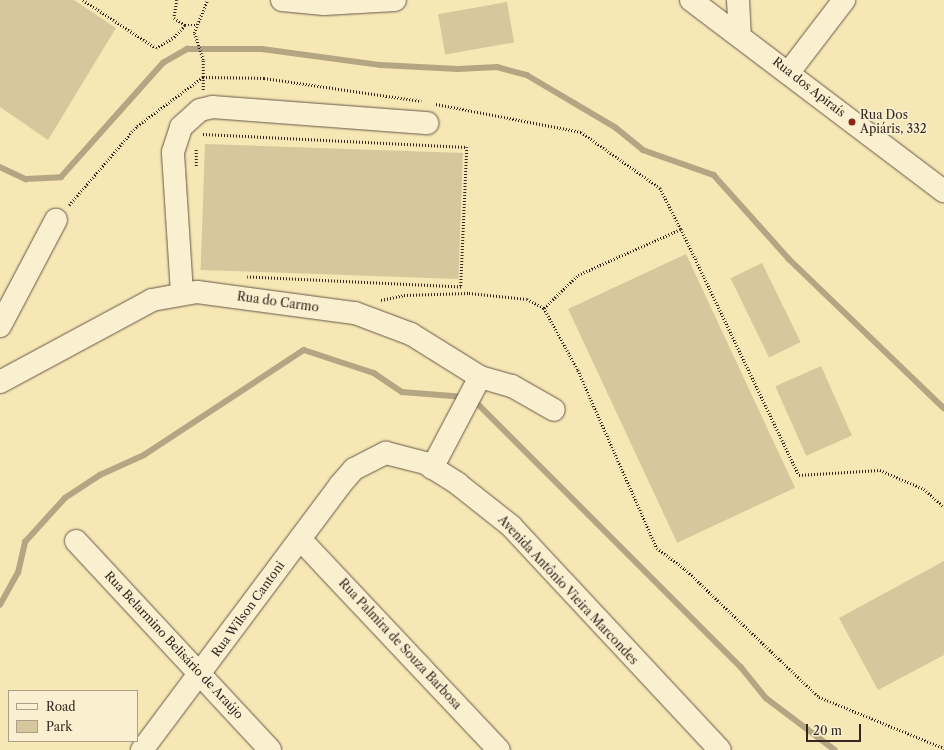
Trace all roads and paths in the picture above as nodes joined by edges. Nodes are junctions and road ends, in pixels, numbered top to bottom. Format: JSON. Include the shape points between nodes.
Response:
{"nodes":[{"id":1,"x":83,"y":0,"type":"edge"},
{"id":2,"x":177,"y":0,"type":"edge"},
{"id":3,"x":206,"y":0,"type":"edge"},
{"id":4,"x":282,"y":0,"type":"edge"},
{"id":5,"x":395,"y":0,"type":"edge"},
{"id":6,"x":691,"y":0,"type":"edge"},
{"id":7,"x":738,"y":0,"type":"edge"},
{"id":8,"x":844,"y":0,"type":"edge"},
{"id":9,"x":185,"y":25,"type":"junction"},
{"id":10,"x":196,"y":25,"type":"junction"},
{"id":11,"x":740,"y":35,"type":"junction"},
{"id":12,"x":789,"y":72,"type":"junction"},
{"id":13,"x":427,"y":123,"type":"dead end"},
{"id":14,"x":197,"y":134,"type":"dead end"},
{"id":15,"x":197,"y":141,"type":"dead end"},
{"id":16,"x":196,"y":170,"type":"dead end"},
{"id":17,"x":944,"y":192,"type":"edge"},
{"id":18,"x":56,"y":220,"type":"joint"},
{"id":19,"x":238,"y":276,"type":"dead end"},
{"id":20,"x":460,"y":288,"type":"junction"},
{"id":21,"x":182,"y":293,"type":"junction"},
{"id":22,"x":464,"y":293,"type":"junction"},
{"id":23,"x":544,"y":308,"type":"junction"},
{"id":24,"x":355,"y":313,"type":"junction"},
{"id":25,"x":0,"y":326,"type":"edge"},
{"id":26,"x":480,"y":377,"type":"junction"},
{"id":27,"x":0,"y":382,"type":"edge"},
{"id":28,"x":554,"y":410,"type":"dead end"},
{"id":29,"x":432,"y":468,"type":"junction"},
{"id":30,"x":354,"y":469,"type":"joint"},
{"id":31,"x":944,"y":507,"type":"edge"},
{"id":32,"x":300,"y":538,"type":"junction"},
{"id":33,"x":76,"y":541,"type":"dead end"},
{"id":34,"x":200,"y":673,"type":"junction"},
{"id":35,"x":710,"y":747,"type":"edge"},
{"id":36,"x":944,"y":748,"type":"edge"},
{"id":37,"x":142,"y":750,"type":"edge"},
{"id":38,"x":270,"y":750,"type":"edge"},
{"id":39,"x":500,"y":750,"type":"edge"}],
"edges":[{"from":1,"to":9,"type":"path","via":[[156,48],[174,37]]},
{"from":2,"to":9,"type":"path","via":[[174,18]]},
{"from":3,"to":10,"type":"path"},
{"from":4,"to":5,"type":"street","via":[[324,4]]},
{"from":6,"to":11,"type":"street","name":"Rua dos Apiraís"},
{"from":7,"to":11,"type":"street"},
{"from":8,"to":12,"type":"street"},
{"from":9,"to":10,"type":"path"},
{"from":10,"to":18,"type":"path","via":[[194,33],[203,60],[203,77],[137,126]]},
{"from":11,"to":12,"type":"street","name":"Rua dos Apiraís"},
{"from":12,"to":17,"type":"street","name":"Rua dos Apiraís"},
{"from":13,"to":21,"type":"street","via":[[212,106],[200,110],[181,127],[173,152]]},
{"from":14,"to":20,"type":"path","via":[[467,147]]},
{"from":15,"to":16,"type":"path"},
{"from":18,"to":25,"type":"street"},
{"from":19,"to":20,"type":"path"},
{"from":20,"to":22,"type":"path"},
{"from":21,"to":24,"type":"street","name":"Rua do Carmo","via":[[246,297]]},
{"from":21,"to":27,"type":"street","name":"Rua do Carmo","via":[[152,300]]},
{"from":22,"to":23,"type":"path","via":[[527,299]]},
{"from":22,"to":24,"type":"path","via":[[404,295],[374,302]]},
{"from":23,"to":31,"type":"path","via":[[578,276],[681,229],[799,475],[880,470],[924,489]]},
{"from":23,"to":36,"type":"path","via":[[578,370],[657,548],[685,569],[819,697]]},
{"from":24,"to":26,"type":"street","name":"Rua do Carmo","via":[[411,334]]},
{"from":26,"to":28,"type":"street","name":"Rua do Carmo","via":[[512,386]]},
{"from":26,"to":29,"type":"street"},
{"from":29,"to":30,"type":"street","name":"Avenida Antônio Vieira Marcondes","via":[[406,456],[386,453]]},
{"from":29,"to":35,"type":"street","name":"Avenida Antônio Vieira Marcondes","via":[[458,484],[510,526]]},
{"from":30,"to":32,"type":"street","name":"Rua Wilson Cantoni"},
{"from":32,"to":34,"type":"street","name":"Rua Wilson Cantoni"},
{"from":32,"to":39,"type":"street","name":"Rua Palmira de Souza Barbosa"},
{"from":33,"to":34,"type":"street","name":"Rua Belarmino Belisário de Araújo"},
{"from":34,"to":37,"type":"street","name":"Rua Wilson Cantoni"},
{"from":34,"to":38,"type":"street","name":"Rua Belarmino Belisário de Araújo"}]}
